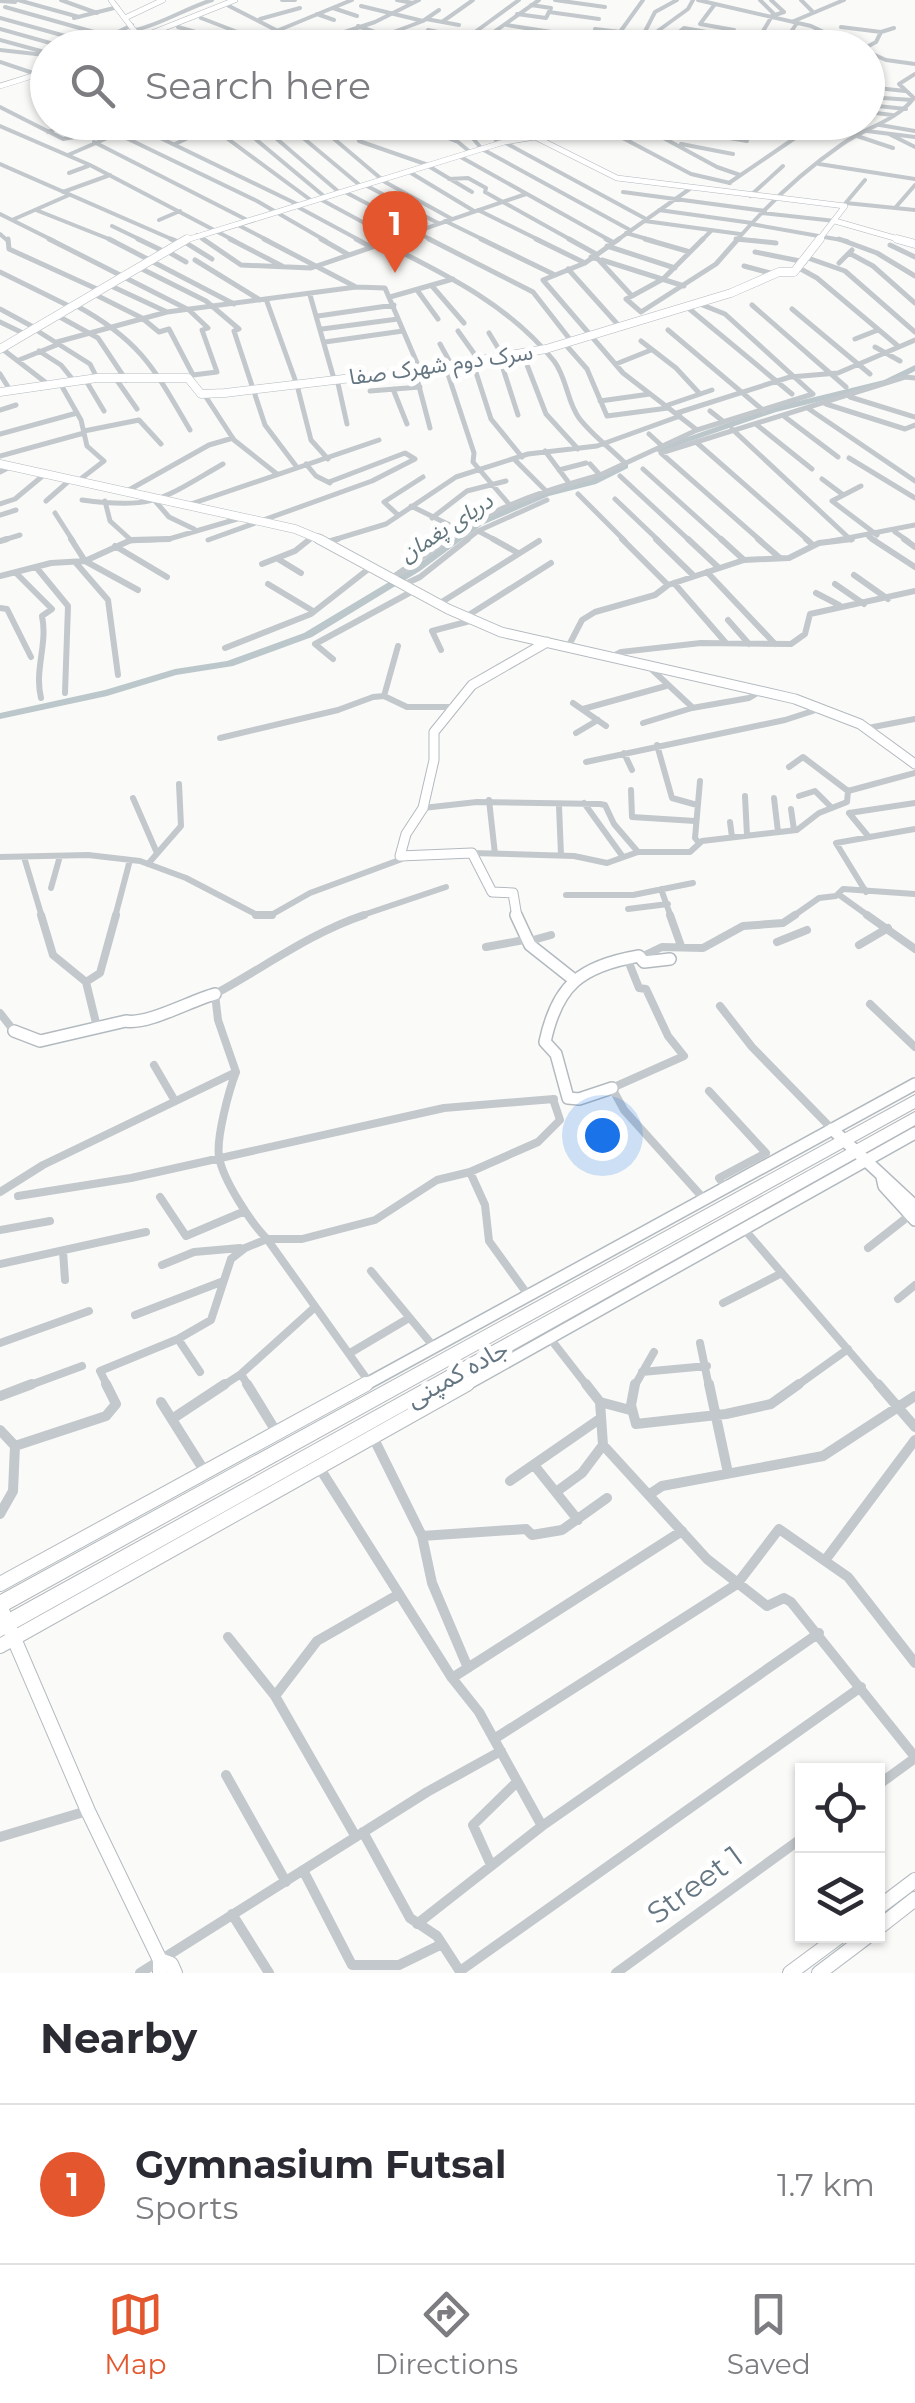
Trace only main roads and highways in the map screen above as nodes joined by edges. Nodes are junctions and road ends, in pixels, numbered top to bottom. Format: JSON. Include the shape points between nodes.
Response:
{"nodes":[{"id":1,"x":915,"y":1101,"type":"edge"},
{"id":2,"x":915,"y":1118,"type":"edge"},
{"id":3,"x":848,"y":1146,"type":"junction"},
{"id":4,"x":0,"y":1605,"type":"edge"},
{"id":5,"x":5,"y":1634,"type":"edge"}],
"edges":[{"from":1,"to":3,"type":"highway","name":"جاده کمپنی"},
{"from":2,"to":3,"type":"highway","name":"جاده کمپنی"},
{"from":3,"to":4,"type":"highway","name":"جاده کمپنی"},
{"from":3,"to":5,"type":"highway","name":"جاده کمپنی"}]}
